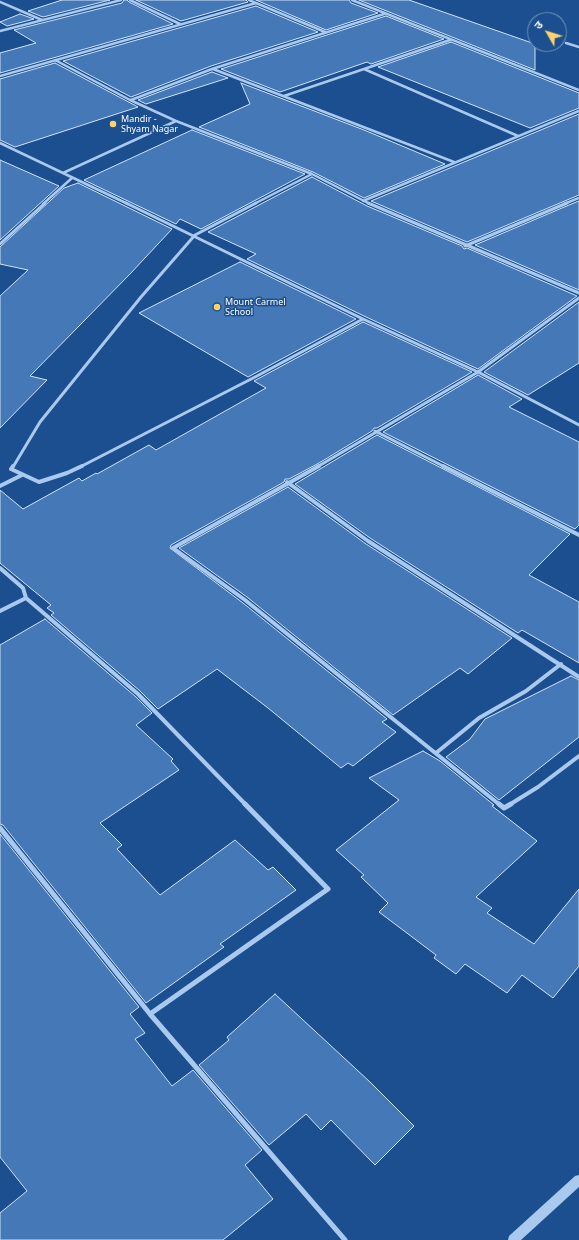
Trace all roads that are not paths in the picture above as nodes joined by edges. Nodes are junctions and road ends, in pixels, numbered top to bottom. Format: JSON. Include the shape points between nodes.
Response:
{"nodes":[{"id":1,"x":121,"y":0,"type":"edge"},
{"id":2,"x":130,"y":0,"type":"edge"},
{"id":3,"x":249,"y":0,"type":"edge"},
{"id":4,"x":352,"y":0,"type":"edge"},
{"id":5,"x":0,"y":2,"type":"edge"},
{"id":6,"x":256,"y":3,"type":"junction"},
{"id":7,"x":384,"y":14,"type":"junction"},
{"id":8,"x":42,"y":20,"type":"junction"},
{"id":9,"x":181,"y":24,"type":"junction"},
{"id":10,"x":0,"y":31,"type":"edge"},
{"id":11,"x":326,"y":32,"type":"junction"},
{"id":12,"x":450,"y":40,"type":"junction"},
{"id":13,"x":567,"y":43,"type":"edge"},
{"id":14,"x":579,"y":47,"type":"edge"},
{"id":15,"x":55,"y":60,"type":"junction"},
{"id":16,"x":212,"y":69,"type":"junction"},
{"id":17,"x":364,"y":69,"type":"junction"},
{"id":18,"x":0,"y":76,"type":"edge"},
{"id":19,"x":579,"y":90,"type":"edge"},
{"id":20,"x":284,"y":96,"type":"junction"},
{"id":21,"x":130,"y":100,"type":"junction"},
{"id":22,"x":579,"y":111,"type":"edge"},
{"id":23,"x":176,"y":121,"type":"junction"},
{"id":24,"x":518,"y":136,"type":"junction"},
{"id":25,"x":0,"y":143,"type":"edge"},
{"id":26,"x":454,"y":162,"type":"junction"},
{"id":27,"x":63,"y":174,"type":"junction"},
{"id":28,"x":312,"y":174,"type":"junction"},
{"id":29,"x":72,"y":178,"type":"junction"},
{"id":30,"x":579,"y":198,"type":"edge"},
{"id":31,"x":363,"y":201,"type":"junction"},
{"id":32,"x":195,"y":235,"type":"junction"},
{"id":33,"x":0,"y":244,"type":"edge"},
{"id":34,"x":465,"y":246,"type":"junction"},
{"id":35,"x":579,"y":293,"type":"edge"},
{"id":36,"x":579,"y":298,"type":"edge"},
{"id":37,"x":363,"y":319,"type":"junction"},
{"id":38,"x":478,"y":372,"type":"junction"},
{"id":39,"x":579,"y":425,"type":"edge"},
{"id":40,"x":376,"y":431,"type":"junction"},
{"id":41,"x":22,"y":475,"type":"junction"},
{"id":42,"x":287,"y":482,"type":"junction"},
{"id":43,"x":0,"y":486,"type":"edge"},
{"id":44,"x":579,"y":535,"type":"edge"},
{"id":45,"x":0,"y":568,"type":"edge"},
{"id":46,"x":26,"y":598,"type":"junction"},
{"id":47,"x":0,"y":611,"type":"edge"},
{"id":48,"x":561,"y":664,"type":"junction"},
{"id":49,"x":579,"y":677,"type":"edge"},
{"id":50,"x":436,"y":754,"type":"junction"},
{"id":51,"x":579,"y":756,"type":"edge"},
{"id":52,"x":0,"y":828,"type":"edge"},
{"id":53,"x":150,"y":1014,"type":"junction"},
{"id":54,"x":579,"y":1180,"type":"edge"},
{"id":55,"x":345,"y":1240,"type":"edge"},
{"id":56,"x":513,"y":1240,"type":"edge"}],
"edges":[{"from":1,"to":8,"type":"street"},
{"from":2,"to":9,"type":"street"},
{"from":3,"to":6,"type":"street"},
{"from":4,"to":7,"type":"street"},
{"from":5,"to":8,"type":"street"},
{"from":6,"to":9,"type":"street"},
{"from":6,"to":11,"type":"street"},
{"from":7,"to":11,"type":"street"},
{"from":7,"to":12,"type":"street"},
{"from":8,"to":10,"type":"street"},
{"from":9,"to":15,"type":"street"},
{"from":11,"to":16,"type":"street"},
{"from":12,"to":17,"type":"street"},
{"from":12,"to":19,"type":"street"},
{"from":13,"to":14,"type":"street"},
{"from":15,"to":18,"type":"street"},
{"from":15,"to":21,"type":"street"},
{"from":16,"to":20,"type":"street"},
{"from":16,"to":21,"type":"street"},
{"from":17,"to":20,"type":"street"},
{"from":17,"to":24,"type":"street"},
{"from":20,"to":26,"type":"street"},
{"from":21,"to":23,"type":"street"},
{"from":22,"to":24,"type":"street"},
{"from":23,"to":27,"type":"street"},
{"from":23,"to":28,"type":"street"},
{"from":24,"to":26,"type":"street"},
{"from":25,"to":27,"type":"street"},
{"from":26,"to":31,"type":"street"},
{"from":27,"to":29,"type":"street"},
{"from":28,"to":31,"type":"street"},
{"from":28,"to":32,"type":"street"},
{"from":29,"to":32,"type":"street"},
{"from":29,"to":33,"type":"street"},
{"from":30,"to":34,"type":"street"},
{"from":31,"to":34,"type":"street"},
{"from":32,"to":37,"type":"street"},
{"from":32,"to":41,"type":"street","via":[[141,297],[40,422],[11,469]]},
{"from":34,"to":35,"type":"street"},
{"from":36,"to":38,"type":"street"},
{"from":37,"to":38,"type":"street"},
{"from":37,"to":41,"type":"street","via":[[258,376],[67,473],[39,482]]},
{"from":38,"to":39,"type":"street"},
{"from":38,"to":40,"type":"street"},
{"from":40,"to":42,"type":"street"},
{"from":40,"to":44,"type":"street"},
{"from":41,"to":43,"type":"street"},
{"from":42,"to":48,"type":"street","via":[[368,541]]},
{"from":42,"to":50,"type":"street","via":[[173,548],[245,600]]},
{"from":45,"to":46,"type":"street","via":[[23,588]]},
{"from":46,"to":47,"type":"street"},
{"from":46,"to":53,"type":"street","via":[[138,694],[328,889]]},
{"from":48,"to":49,"type":"street"},
{"from":48,"to":50,"type":"street","via":[[526,691],[479,718]]},
{"from":50,"to":51,"type":"street","via":[[504,808],[538,787]]},
{"from":52,"to":53,"type":"street"},
{"from":53,"to":55,"type":"street"},
{"from":54,"to":56,"type":"street"}]}
